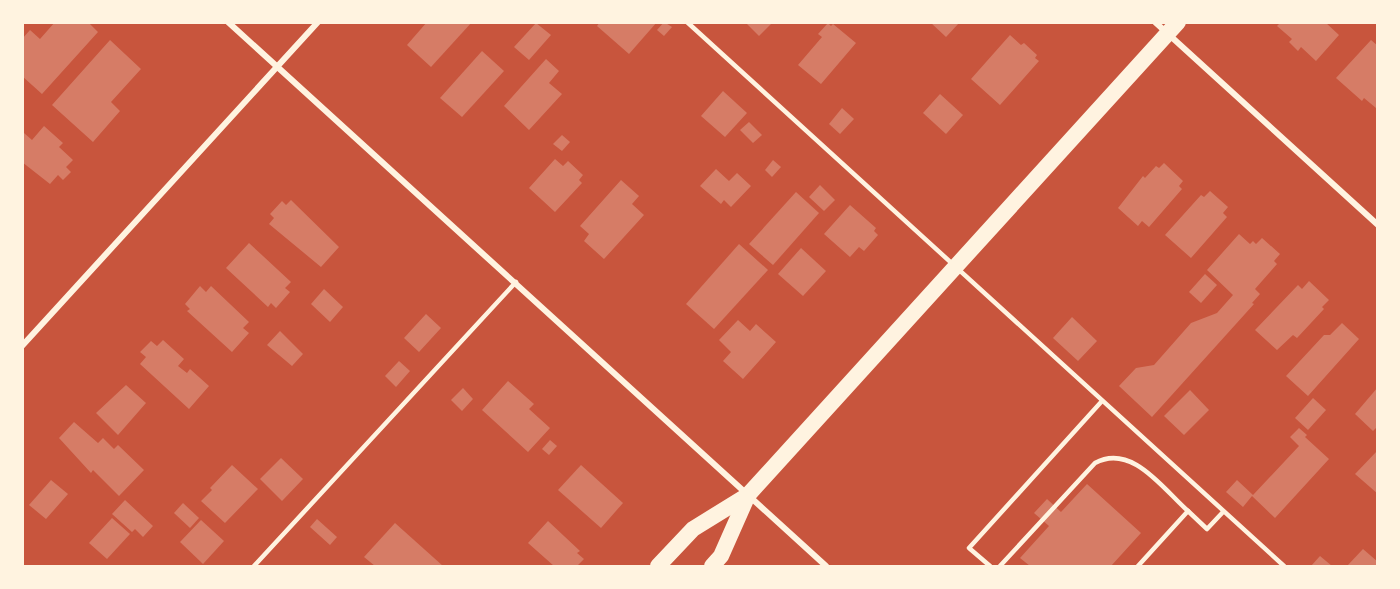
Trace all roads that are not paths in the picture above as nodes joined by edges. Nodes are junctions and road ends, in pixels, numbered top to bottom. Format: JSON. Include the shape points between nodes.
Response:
{"nodes":[{"id":1,"x":228,"y":22,"type":"edge"},
{"id":2,"x":318,"y":22,"type":"edge"},
{"id":3,"x":687,"y":22,"type":"edge"},
{"id":4,"x":1167,"y":26,"type":"edge"},
{"id":5,"x":277,"y":67,"type":"junction"},
{"id":6,"x":1377,"y":225,"type":"edge"},
{"id":7,"x":955,"y":267,"type":"junction"},
{"id":8,"x":516,"y":282,"type":"junction"},
{"id":9,"x":22,"y":346,"type":"edge"},
{"id":10,"x":1102,"y":401,"type":"junction"},
{"id":11,"x":748,"y":495,"type":"junction"},
{"id":12,"x":1188,"y":511,"type":"junction"},
{"id":13,"x":1223,"y":512,"type":"junction"},
{"id":14,"x":254,"y":567,"type":"edge"},
{"id":15,"x":658,"y":567,"type":"edge"},
{"id":16,"x":712,"y":567,"type":"edge"},
{"id":17,"x":826,"y":567,"type":"edge"},
{"id":18,"x":990,"y":567,"type":"edge"},
{"id":19,"x":1000,"y":567,"type":"edge"},
{"id":20,"x":1138,"y":567,"type":"edge"},
{"id":21,"x":1284,"y":567,"type":"edge"}],
"edges":[{"from":1,"to":5,"type":"street"},
{"from":2,"to":5,"type":"street"},
{"from":3,"to":7,"type":"lane"},
{"from":4,"to":6,"type":"street"},
{"from":4,"to":7,"type":"highway"},
{"from":5,"to":8,"type":"street"},
{"from":5,"to":9,"type":"street"},
{"from":7,"to":10,"type":"lane"},
{"from":7,"to":11,"type":"highway"},
{"from":8,"to":11,"type":"street"},
{"from":8,"to":14,"type":"lane"},
{"from":10,"to":13,"type":"lane"},
{"from":10,"to":18,"type":"lane","via":[[969,548]]},
{"from":11,"to":15,"type":"highway","via":[[693,529]]},
{"from":11,"to":16,"type":"highway","via":[[721,556]]},
{"from":11,"to":17,"type":"street"},
{"from":12,"to":13,"type":"lane","via":[[1207,529]]},
{"from":12,"to":19,"type":"lane","via":[[1134,461],[1105,457],[1095,463]]},
{"from":12,"to":20,"type":"lane"},
{"from":13,"to":21,"type":"lane"}]}
